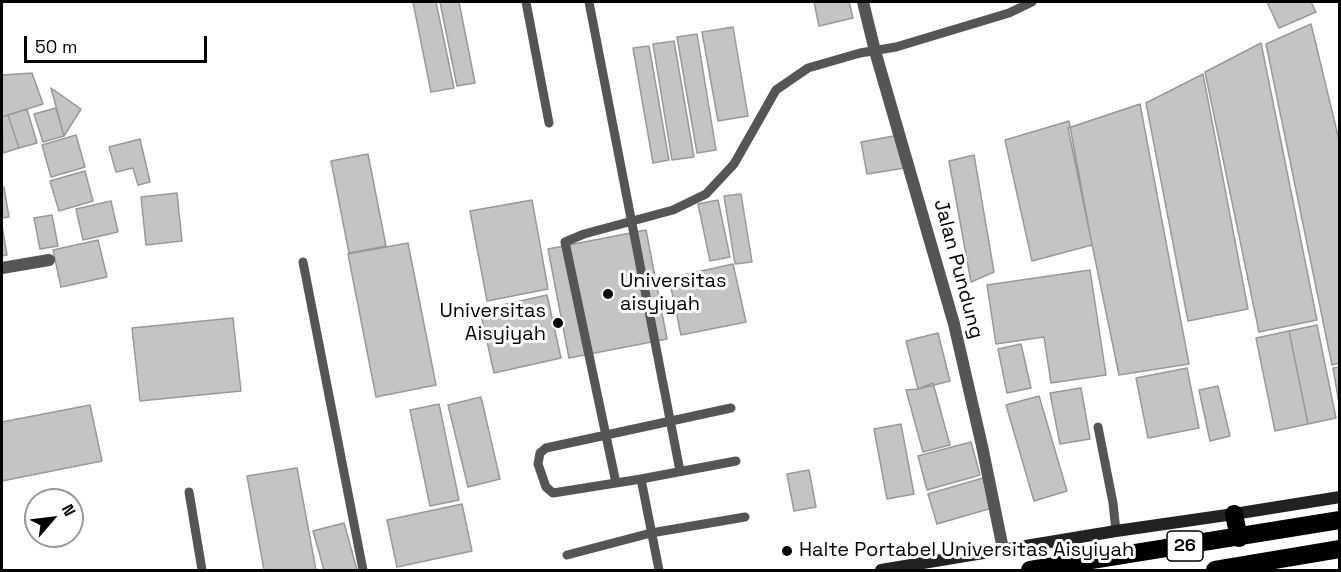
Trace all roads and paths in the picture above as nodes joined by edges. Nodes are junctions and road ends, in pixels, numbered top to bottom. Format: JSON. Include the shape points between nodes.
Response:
{"nodes":[{"id":1,"x":526,"y":2,"type":"edge"},
{"id":2,"x":589,"y":2,"type":"edge"},
{"id":3,"x":863,"y":2,"type":"edge"},
{"id":4,"x":1032,"y":2,"type":"edge"},
{"id":5,"x":875,"y":51,"type":"junction"},
{"id":6,"x":549,"y":123,"type":"dead end"},
{"id":7,"x":632,"y":221,"type":"junction"},
{"id":8,"x":49,"y":260,"type":"dead end"},
{"id":9,"x":303,"y":262,"type":"dead end"},
{"id":10,"x":2,"y":268,"type":"edge"},
{"id":11,"x":731,"y":408,"type":"dead end"},
{"id":12,"x":670,"y":422,"type":"junction"},
{"id":13,"x":1098,"y":427,"type":"dead end"},
{"id":14,"x":605,"y":435,"type":"junction"},
{"id":15,"x":736,"y":461,"type":"dead end"},
{"id":16,"x":680,"y":471,"type":"junction"},
{"id":17,"x":641,"y":479,"type":"junction"},
{"id":18,"x":616,"y":483,"type":"junction"},
{"id":19,"x":189,"y":492,"type":"dead end"},
{"id":20,"x":1340,"y":496,"type":"edge"},
{"id":21,"x":1234,"y":514,"type":"junction"},
{"id":22,"x":745,"y":517,"type":"dead end"},
{"id":23,"x":1340,"y":520,"type":"edge"},
{"id":24,"x":1116,"y":531,"type":"junction"},
{"id":25,"x":651,"y":533,"type":"junction"},
{"id":26,"x":1239,"y":537,"type":"junction"},
{"id":27,"x":1004,"y":549,"type":"junction"},
{"id":28,"x":1340,"y":549,"type":"edge"},
{"id":29,"x":567,"y":555,"type":"dead end"},
{"id":30,"x":202,"y":570,"type":"edge"},
{"id":31,"x":363,"y":570,"type":"edge"},
{"id":32,"x":659,"y":570,"type":"edge"},
{"id":33,"x":881,"y":570,"type":"edge"},
{"id":34,"x":1030,"y":570,"type":"edge"},
{"id":35,"x":1215,"y":570,"type":"edge"}],
"edges":[{"from":1,"to":6,"type":"lane"},
{"from":2,"to":7,"type":"lane"},
{"from":3,"to":5,"type":"street","name":"Jalan Pundung"},
{"from":4,"to":5,"type":"lane","via":[[1009,13]]},
{"from":5,"to":7,"type":"lane","via":[[808,68],[784,84],[776,90],[734,164],[706,194],[673,210]]},
{"from":5,"to":27,"type":"street","name":"Jalan Pundung","via":[[954,324]]},
{"from":7,"to":12,"type":"lane"},
{"from":7,"to":14,"type":"lane","via":[[565,242]]},
{"from":8,"to":10,"type":"street"},
{"from":9,"to":31,"type":"lane"},
{"from":11,"to":12,"type":"lane"},
{"from":12,"to":14,"type":"lane"},
{"from":12,"to":16,"type":"lane"},
{"from":13,"to":24,"type":"lane"},
{"from":14,"to":18,"type":"lane"},
{"from":14,"to":18,"type":"lane","via":[[546,448],[540,453],[538,464],[546,487],[553,493]]},
{"from":15,"to":16,"type":"lane"},
{"from":16,"to":17,"type":"lane"},
{"from":17,"to":18,"type":"lane"},
{"from":17,"to":25,"type":"lane"},
{"from":19,"to":30,"type":"lane"},
{"from":20,"to":21,"type":"street"},
{"from":21,"to":24,"type":"street"},
{"from":21,"to":26,"type":"highway"},
{"from":22,"to":25,"type":"lane"},
{"from":23,"to":26,"type":"highway","number":"26"},
{"from":24,"to":27,"type":"street"},
{"from":25,"to":29,"type":"lane"},
{"from":25,"to":32,"type":"lane"},
{"from":26,"to":34,"type":"highway","number":"26"},
{"from":27,"to":33,"type":"street"},
{"from":28,"to":35,"type":"highway","number":"26"}]}
